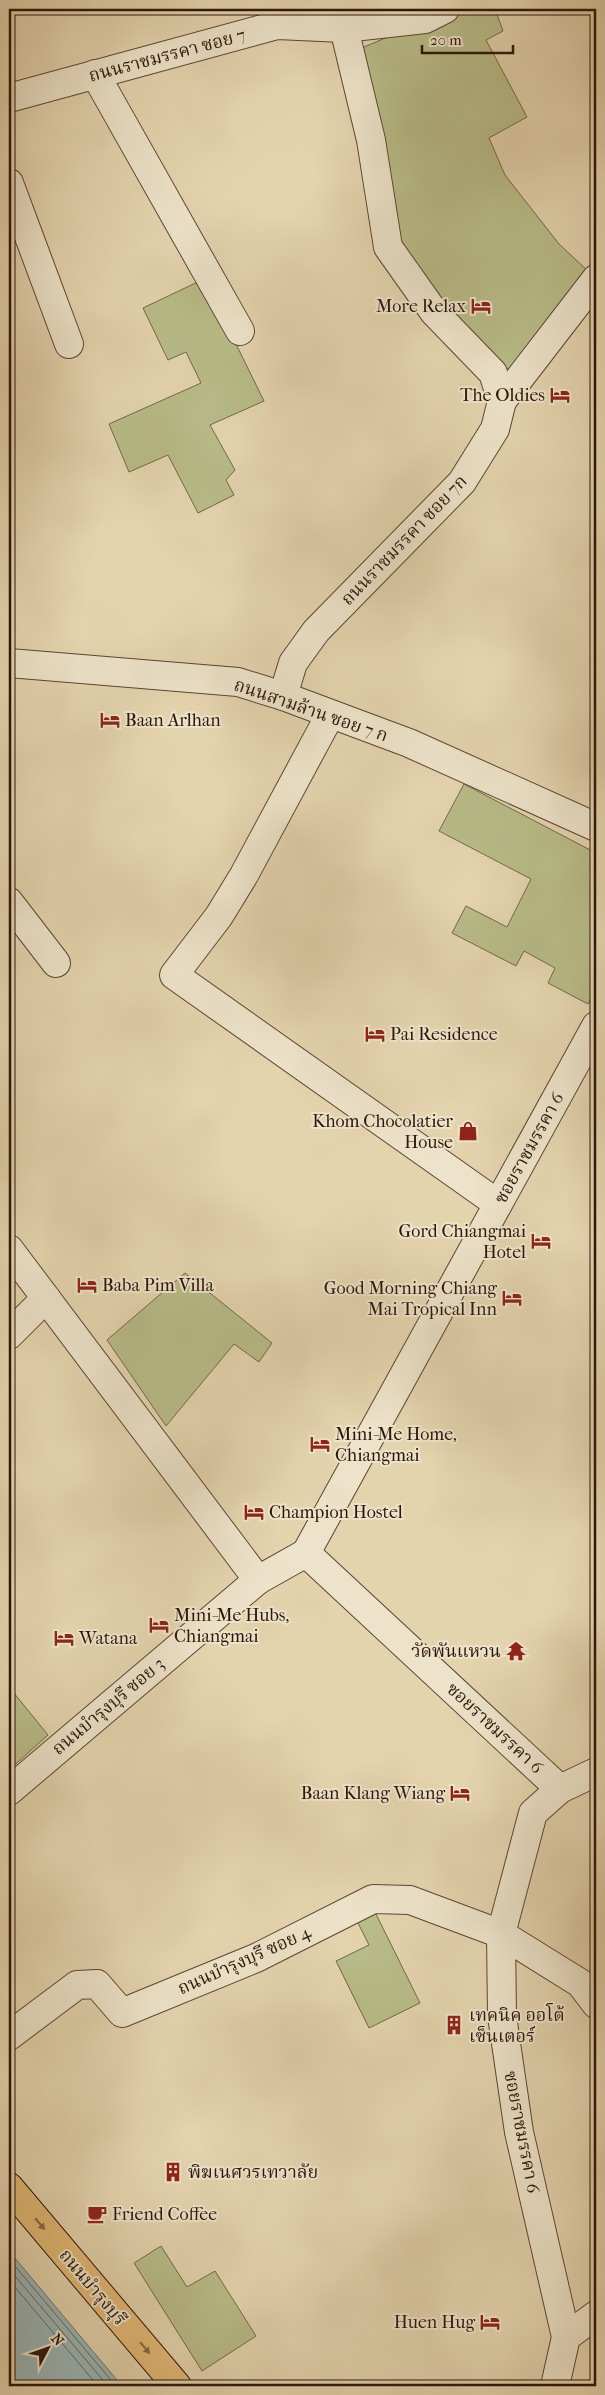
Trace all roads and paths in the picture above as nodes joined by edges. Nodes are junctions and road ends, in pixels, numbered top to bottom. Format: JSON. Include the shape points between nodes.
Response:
{"nodes":[{"id":1,"x":445,"y":9,"type":"edge"},
{"id":2,"x":273,"y":17,"type":"edge"},
{"id":3,"x":344,"y":28,"type":"junction"},
{"id":4,"x":95,"y":74,"type":"junction"},
{"id":5,"x":9,"y":98,"type":"edge"},
{"id":6,"x":9,"y":183,"type":"edge"},
{"id":7,"x":596,"y":279,"type":"edge"},
{"id":8,"x":240,"y":331,"type":"dead end"},
{"id":9,"x":69,"y":344,"type":"dead end"},
{"id":10,"x":502,"y":401,"type":"junction"},
{"id":11,"x":9,"y":663,"type":"edge"},
{"id":12,"x":283,"y":696,"type":"junction"},
{"id":13,"x":330,"y":715,"type":"junction"},
{"id":14,"x":596,"y":827,"type":"edge"},
{"id":15,"x":9,"y":902,"type":"edge"},
{"id":16,"x":56,"y":963,"type":"dead end"},
{"id":17,"x":596,"y":1026,"type":"edge"},
{"id":18,"x":498,"y":1204,"type":"junction"},
{"id":19,"x":9,"y":1248,"type":"edge"},
{"id":20,"x":46,"y":1298,"type":"junction"},
{"id":21,"x":9,"y":1335,"type":"edge"},
{"id":22,"x":306,"y":1553,"type":"junction"},
{"id":23,"x":258,"y":1580,"type":"junction"},
{"id":24,"x":596,"y":1772,"type":"edge"},
{"id":25,"x":560,"y":1788,"type":"junction"},
{"id":26,"x":9,"y":1791,"type":"edge"},
{"id":27,"x":501,"y":1934,"type":"junction"},
{"id":28,"x":596,"y":2004,"type":"edge"},
{"id":29,"x":9,"y":2036,"type":"edge"},
{"id":30,"x":9,"y":2187,"type":"edge"},
{"id":31,"x":596,"y":2315,"type":"edge"},
{"id":32,"x":566,"y":2337,"type":"junction"},
{"id":33,"x":596,"y":2341,"type":"edge"},
{"id":34,"x":177,"y":2386,"type":"edge"},
{"id":35,"x":554,"y":2386,"type":"edge"}],
"edges":[{"from":1,"to":3,"type":"street","name":"ถนนราชมรรคา ซอย 7","via":[[425,19]]},
{"from":2,"to":3,"type":"street","name":"ถนนราชมรรคา ซอย 7"},
{"from":2,"to":4,"type":"street","name":"ถนนราชมรรคา ซอย 7"},
{"from":3,"to":10,"type":"street","via":[[371,140],[388,248],[434,312],[493,372]]},
{"from":4,"to":5,"type":"street","name":"ถนนราชมรรคา ซอย 7"},
{"from":4,"to":8,"type":"street"},
{"from":6,"to":9,"type":"street"},
{"from":7,"to":10,"type":"street"},
{"from":10,"to":12,"type":"street","name":"ถนนราชมรรคา ซอย 7ก","via":[[495,429],[462,482],[316,631],[293,663]]},
{"from":11,"to":12,"type":"street","name":"ถนนสามล้าน ซอย 7 ก","via":[[238,682]]},
{"from":12,"to":13,"type":"street","name":"ถนนสามล้าน ซอย 7 ก"},
{"from":13,"to":14,"type":"street","name":"ถนนสามล้าน ซอย 7 ก","via":[[409,743]]},
{"from":13,"to":18,"type":"street","via":[[244,875],[219,916],[174,975]]},
{"from":15,"to":16,"type":"street"},
{"from":17,"to":18,"type":"street","name":"ซอยราชมรรคา 6"},
{"from":18,"to":22,"type":"street","name":"ซอยราชมรรคา 6"},
{"from":19,"to":20,"type":"street"},
{"from":20,"to":21,"type":"street"},
{"from":20,"to":23,"type":"street"},
{"from":22,"to":23,"type":"street","name":"ถนนบำรุงบุรี ซอย 3"},
{"from":22,"to":25,"type":"street","name":"ซอยราชมรรคา 6"},
{"from":23,"to":26,"type":"street","name":"ถนนบำรุงบุรี ซอย 3"},
{"from":24,"to":25,"type":"street"},
{"from":25,"to":27,"type":"street","name":"ซอยราชมรรคา 6","via":[[533,1813]]},
{"from":27,"to":28,"type":"street","via":[[580,1983]]},
{"from":27,"to":29,"type":"street","name":"ถนนบำรุงบุรี ซอย 4","via":[[410,1900],[373,1899],[256,1958],[122,2013],[97,1984],[77,1985]]},
{"from":27,"to":32,"type":"street","name":"ซอยราชมรรคา 6","via":[[502,2016],[520,2132]]},
{"from":30,"to":34,"type":"main road","name":"ถนนบำรุงบุรี","one_way":true},
{"from":31,"to":32,"type":"street"},
{"from":32,"to":33,"type":"street"},
{"from":32,"to":35,"type":"street","name":"ซอยราชมรรคา 6"}]}
